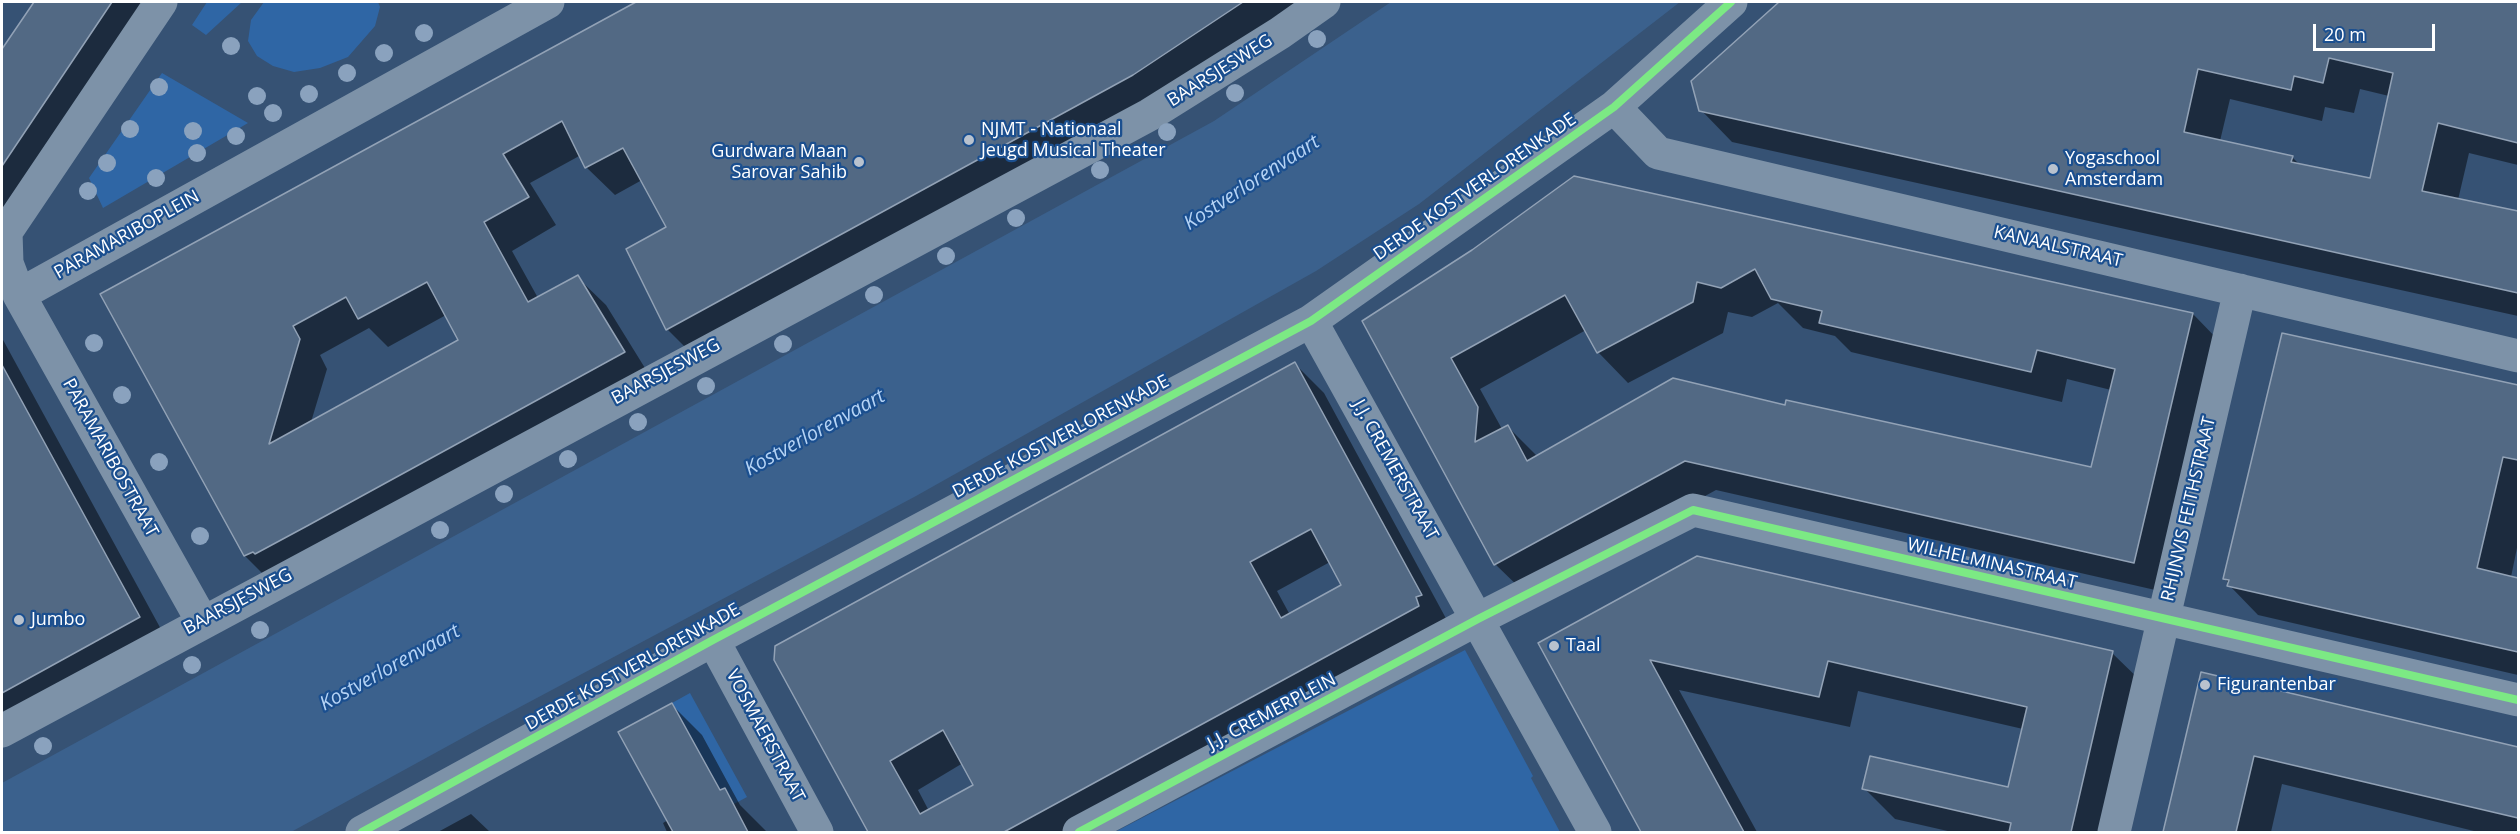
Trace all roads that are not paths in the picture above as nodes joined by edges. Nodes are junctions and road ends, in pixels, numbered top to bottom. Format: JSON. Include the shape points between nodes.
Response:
{"nodes":[{"id":1,"x":161,"y":2,"type":"edge"},
{"id":2,"x":548,"y":2,"type":"edge"},
{"id":3,"x":1324,"y":2,"type":"edge"},
{"id":4,"x":1731,"y":2,"type":"edge"},
{"id":5,"x":502,"y":11,"type":"edge"},
{"id":6,"x":1614,"y":107,"type":"junction"},
{"id":7,"x":2240,"y":290,"type":"junction"},
{"id":8,"x":19,"y":295,"type":"junction"},
{"id":9,"x":1311,"y":321,"type":"junction"},
{"id":10,"x":2518,"y":356,"type":"edge"},
{"id":11,"x":1478,"y":619,"type":"junction"},
{"id":12,"x":2163,"y":619,"type":"junction"},
{"id":13,"x":202,"y":621,"type":"junction"},
{"id":14,"x":713,"y":640,"type":"junction"},
{"id":15,"x":2518,"y":700,"type":"edge"},
{"id":16,"x":2,"y":730,"type":"edge"},
{"id":17,"x":362,"y":832,"type":"edge"},
{"id":18,"x":817,"y":832,"type":"edge"},
{"id":19,"x":1079,"y":832,"type":"edge"},
{"id":20,"x":1595,"y":832,"type":"edge"},
{"id":21,"x":2114,"y":832,"type":"edge"}],
"edges":[{"from":1,"to":8,"type":"street","via":[[6,232],[7,263]]},
{"from":2,"to":5,"type":"street","name":"PARAMARIBOPLEIN"},
{"from":3,"to":13,"type":"street","name":"BAARSJESWEG","via":[[1149,115]]},
{"from":4,"to":6,"type":"street","name":"DERDE KOSTVERLORENKADE"},
{"from":5,"to":8,"type":"street","name":"PARAMARIBOPLEIN"},
{"from":6,"to":7,"type":"street","name":"KANAALSTRAAT","via":[[1658,153]]},
{"from":6,"to":9,"type":"street","name":"DERDE KOSTVERLORENKADE"},
{"from":7,"to":10,"type":"street","name":"KANAALSTRAAT"},
{"from":7,"to":12,"type":"street","name":"RHIJNVIS FEITHSTRAAT"},
{"from":8,"to":13,"type":"street","name":"PARAMARIBOSTRAAT"},
{"from":9,"to":11,"type":"street","name":"J.J. CREMERSTRAAT"},
{"from":9,"to":14,"type":"street","name":"DERDE KOSTVERLORENKADE"},
{"from":11,"to":12,"type":"street","name":"WILHELMINASTRAAT","via":[[1693,510]]},
{"from":11,"to":19,"type":"street","name":"J.J. CREMERPLEIN"},
{"from":11,"to":20,"type":"street"},
{"from":12,"to":15,"type":"street","name":"WILHELMINASTRAAT"},
{"from":12,"to":21,"type":"street","name":"RHIJNVIS FEITHSTRAAT"},
{"from":13,"to":16,"type":"street","name":"BAARSJESWEG"},
{"from":14,"to":17,"type":"street","name":"DERDE KOSTVERLORENKADE"},
{"from":14,"to":18,"type":"street","name":"VOSMAERSTRAAT"}]}
